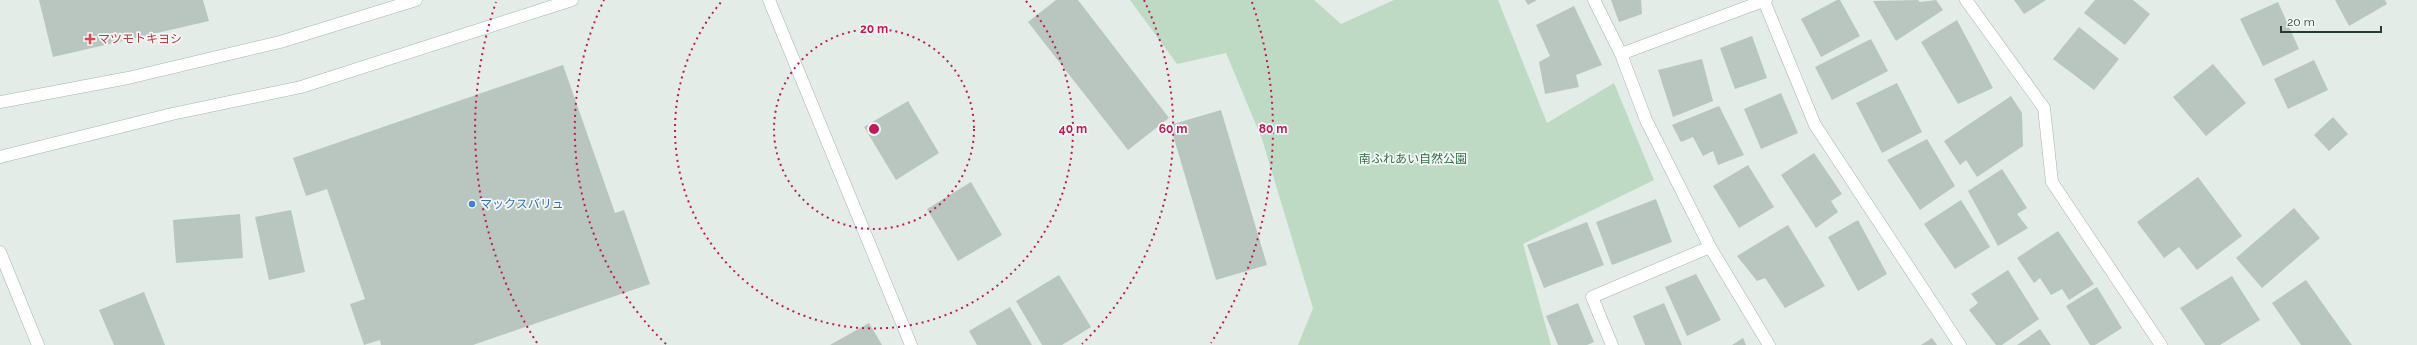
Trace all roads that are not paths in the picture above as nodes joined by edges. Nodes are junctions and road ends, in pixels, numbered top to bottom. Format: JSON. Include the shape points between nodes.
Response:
{"nodes":[{"id":1,"x":416,"y":0,"type":"edge"},
{"id":2,"x":572,"y":0,"type":"edge"},
{"id":3,"x":769,"y":0,"type":"edge"},
{"id":4,"x":1594,"y":0,"type":"edge"},
{"id":5,"x":1765,"y":0,"type":"edge"},
{"id":6,"x":1966,"y":0,"type":"edge"},
{"id":7,"x":1621,"y":54,"type":"junction"},
{"id":8,"x":0,"y":102,"type":"edge"},
{"id":9,"x":0,"y":157,"type":"edge"},
{"id":10,"x":1710,"y":247,"type":"junction"},
{"id":11,"x":0,"y":252,"type":"edge"},
{"id":12,"x":38,"y":345,"type":"edge"},
{"id":13,"x":911,"y":345,"type":"edge"},
{"id":14,"x":1612,"y":345,"type":"edge"},
{"id":15,"x":1769,"y":345,"type":"edge"},
{"id":16,"x":1960,"y":345,"type":"edge"},
{"id":17,"x":2161,"y":345,"type":"edge"}],
"edges":[{"from":1,"to":8,"type":"street","via":[[272,44],[128,78]]},
{"from":2,"to":9,"type":"street","via":[[301,87],[172,114]]},
{"from":3,"to":13,"type":"street"},
{"from":4,"to":7,"type":"street"},
{"from":5,"to":7,"type":"street"},
{"from":5,"to":16,"type":"street","via":[[1814,125]]},
{"from":6,"to":17,"type":"street","via":[[2044,108],[2052,182]]},
{"from":7,"to":10,"type":"street","via":[[1646,120]]},
{"from":10,"to":14,"type":"street","via":[[1592,297]]},
{"from":10,"to":15,"type":"street"},
{"from":11,"to":12,"type":"street"}]}
